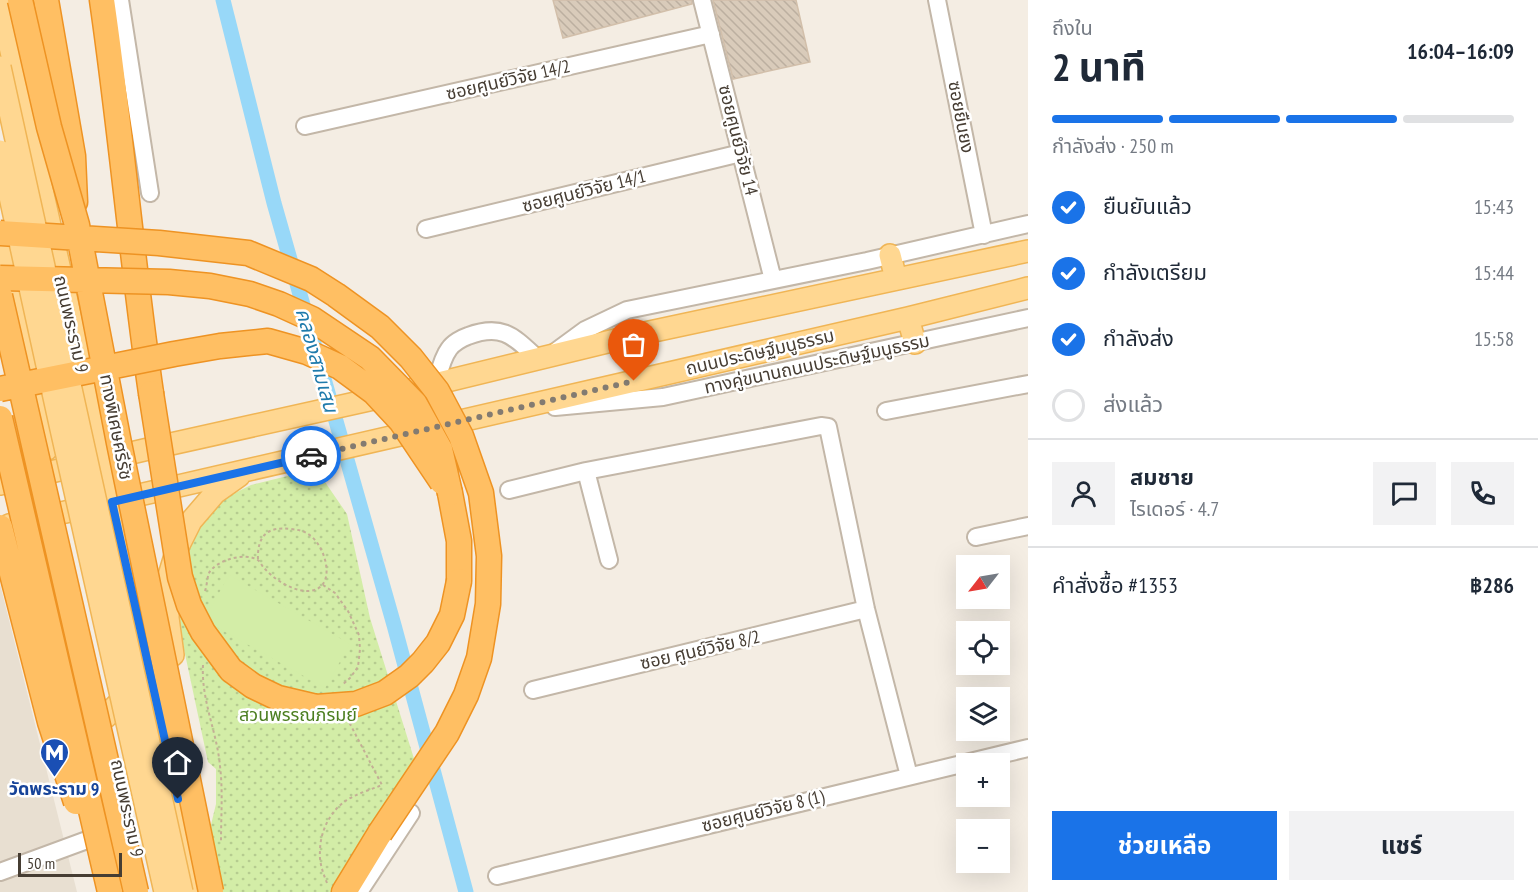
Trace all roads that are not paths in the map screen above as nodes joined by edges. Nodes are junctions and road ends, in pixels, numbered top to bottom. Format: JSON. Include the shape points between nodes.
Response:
{"nodes":[{"id":1,"x":22,"y":0,"type":"edge"},
{"id":2,"x":46,"y":0,"type":"edge"},
{"id":3,"x":102,"y":0,"type":"edge"},
{"id":4,"x":120,"y":0,"type":"edge"},
{"id":5,"x":702,"y":0,"type":"edge"},
{"id":6,"x":937,"y":0,"type":"edge"},
{"id":7,"x":0,"y":2,"type":"edge"},
{"id":8,"x":6,"y":26,"type":"junction"},
{"id":9,"x":711,"y":34,"type":"junction"},
{"id":10,"x":0,"y":67,"type":"edge"},
{"id":11,"x":305,"y":126,"type":"dead end"},
{"id":12,"x":0,"y":151,"type":"edge"},
{"id":13,"x":741,"y":153,"type":"junction"},
{"id":14,"x":150,"y":193,"type":"dead end"},
{"id":15,"x":1028,"y":224,"type":"edge"},
{"id":16,"x":77,"y":225,"type":"junction"},
{"id":17,"x":426,"y":229,"type":"dead end"},
{"id":18,"x":0,"y":233,"type":"edge"},
{"id":19,"x":984,"y":235,"type":"junction"},
{"id":20,"x":1028,"y":251,"type":"edge"},
{"id":21,"x":55,"y":254,"type":"junction"},
{"id":22,"x":891,"y":255,"type":"junction"},
{"id":23,"x":0,"y":278,"type":"edge"},
{"id":24,"x":896,"y":279,"type":"junction"},
{"id":25,"x":773,"y":280,"type":"junction"},
{"id":26,"x":1028,"y":288,"type":"edge"},
{"id":27,"x":0,"y":296,"type":"edge"},
{"id":28,"x":908,"y":318,"type":"junction"},
{"id":29,"x":1028,"y":318,"type":"edge"},
{"id":30,"x":915,"y":343,"type":"junction"},
{"id":31,"x":544,"y":357,"type":"junction"},
{"id":32,"x":31,"y":377,"type":"junction"},
{"id":33,"x":436,"y":384,"type":"junction"},
{"id":34,"x":1028,"y":384,"type":"edge"},
{"id":35,"x":0,"y":389,"type":"edge"},
{"id":36,"x":886,"y":411,"type":"dead end"},
{"id":37,"x":498,"y":413,"type":"junction"},
{"id":38,"x":0,"y":418,"type":"edge"},
{"id":39,"x":0,"y":448,"type":"edge"},
{"id":40,"x":144,"y":450,"type":"junction"},
{"id":41,"x":102,"y":460,"type":"junction"},
{"id":42,"x":247,"y":470,"type":"junction"},
{"id":43,"x":586,"y":471,"type":"junction"},
{"id":44,"x":52,"y":472,"type":"junction"},
{"id":45,"x":0,"y":484,"type":"edge"},
{"id":46,"x":509,"y":490,"type":"dead end"},
{"id":47,"x":450,"y":493,"type":"junction"},
{"id":48,"x":112,"y":502,"type":"junction"},
{"id":49,"x":61,"y":513,"type":"junction"},
{"id":50,"x":1028,"y":526,"type":"edge"},
{"id":51,"x":0,"y":529,"type":"edge"},
{"id":52,"x":976,"y":537,"type":"dead end"},
{"id":53,"x":609,"y":560,"type":"dead end"},
{"id":54,"x":866,"y":609,"type":"junction"},
{"id":55,"x":533,"y":690,"type":"dead end"},
{"id":56,"x":158,"y":708,"type":"junction"},
{"id":57,"x":85,"y":717,"type":"junction"},
{"id":58,"x":106,"y":717,"type":"junction"},
{"id":59,"x":113,"y":748,"type":"junction"},
{"id":60,"x":1028,"y":748,"type":"edge"},
{"id":61,"x":909,"y":776,"type":"junction"},
{"id":62,"x":411,"y":813,"type":"dead end"},
{"id":63,"x":378,"y":817,"type":"dead end"},
{"id":64,"x":183,"y":821,"type":"junction"},
{"id":65,"x":111,"y":831,"type":"junction"},
{"id":66,"x":397,"y":833,"type":"junction"},
{"id":67,"x":0,"y":872,"type":"edge"},
{"id":68,"x":497,"y":876,"type":"dead end"},
{"id":69,"x":336,"y":888,"type":"edge"},
{"id":70,"x":111,"y":892,"type":"edge"},
{"id":71,"x":136,"y":892,"type":"edge"},
{"id":72,"x":145,"y":892,"type":"edge"},
{"id":73,"x":165,"y":892,"type":"edge"},
{"id":74,"x":182,"y":892,"type":"edge"},
{"id":75,"x":197,"y":892,"type":"edge"},
{"id":76,"x":211,"y":892,"type":"edge"},
{"id":77,"x":359,"y":892,"type":"edge"}],
"edges":[{"from":1,"to":8,"type":"street"},
{"from":1,"to":16,"type":"highway","name":"ทางพิเศษศรีรัช","bridge":true,"via":[[49,127]]},
{"from":2,"to":16,"type":"highway","bridge":true,"via":[[73,156]]},
{"from":3,"to":47,"type":"highway","bridge":true,"via":[[140,313],[180,577],[203,632],[231,670],[278,698],[316,707],[356,704],[386,693],[423,662],[452,615],[459,581],[459,541]]},
{"from":4,"to":14,"type":"street"},
{"from":5,"to":9,"type":"street","name":"ซอยศูนย์วิจัย 14"},
{"from":6,"to":19,"type":"street","name":"ซอยยืนยง"},
{"from":7,"to":8,"type":"main road","name":"ถนนพระราม 9"},
{"from":8,"to":21,"type":"main road","name":"ถนนพระราม 9"},
{"from":9,"to":11,"type":"street","name":"ซอยศูนย์วิจัย 14/2"},
{"from":9,"to":13,"type":"street","name":"ซอยศูนย์วิจัย 14"},
{"from":10,"to":74,"type":"main road","name":"ถนนพระราม 9","bridge":true},
{"from":12,"to":73,"type":"main road","name":"ถนนพระราม 9","bridge":true},
{"from":13,"to":17,"type":"street","name":"ซอยศูนย์วิจัย 14/1"},
{"from":13,"to":25,"type":"street","name":"ซอยศูนย์วิจัย 14"},
{"from":15,"to":19,"type":"street"},
{"from":16,"to":76,"type":"highway","name":"ทางพิเศษศรีรัช","bridge":true},
{"from":18,"to":32,"type":"main road","name":"ถนนพระราม 9"},
{"from":18,"to":69,"type":"highway","bridge":true,"via":[[248,253],[287,268],[311,279],[380,327],[437,391],[461,436],[481,494],[489,556],[488,604],[479,658],[447,733],[380,833]]},
{"from":19,"to":22,"type":"street"},
{"from":20,"to":24,"type":"main road"},
{"from":21,"to":40,"type":"main road","via":[[92,313],[102,336],[122,422],[130,439]]},
{"from":21,"to":41,"type":"main road","name":"ถนนพระราม 9"},
{"from":22,"to":24,"type":"main road"},
{"from":22,"to":25,"type":"street"},
{"from":23,"to":47,"type":"highway","bridge":true,"via":[[210,286],[250,294],[312,318],[370,358],[415,404],[440,449]]},
{"from":24,"to":31,"type":"main road"},
{"from":25,"to":31,"type":"street","via":[[627,310],[585,330]]},
{"from":26,"to":28,"type":"main road","name":"ถนนประดิษฐ์มนูธรรม"},
{"from":27,"to":71,"type":"highway","bridge":true},
{"from":28,"to":30,"type":"main road"},
{"from":28,"to":37,"type":"main road","name":"ถนนประดิษฐ์มนูธรรม"},
{"from":29,"to":30,"type":"street","name":"ทางคู่ขนานถนนประดิษฐ์มนูธรรม"},
{"from":30,"to":37,"type":"street","name":"ทางคู่ขนานถนนประดิษฐ์มนูธรรม","via":[[663,397]]},
{"from":31,"to":33,"type":"main road"},
{"from":31,"to":33,"type":"street","via":[[500,331],[478,332],[449,348]]},
{"from":32,"to":39,"type":"main road","via":[[12,431]]},
{"from":32,"to":44,"type":"main road","name":"ถนนพระราม 9"},
{"from":33,"to":40,"type":"main road"},
{"from":34,"to":36,"type":"street"},
{"from":35,"to":47,"type":"highway","bridge":true,"via":[[174,354],[268,341],[340,367],[374,393],[401,421]]},
{"from":37,"to":42,"type":"main road","name":"ถนนประดิษฐ์มนูธรรม"},
{"from":38,"to":70,"type":"highway","bridge":true},
{"from":40,"to":41,"type":"main road"},
{"from":41,"to":44,"type":"main road"},
{"from":41,"to":48,"type":"main road","name":"ถนนพระราม 9"},
{"from":42,"to":48,"type":"main road","name":"ถนนประดิษฐ์มนูธรรม"},
{"from":42,"to":64,"type":"main road","via":[[215,493],[191,521],[168,579],[168,618],[195,791]]},
{"from":43,"to":46,"type":"street"},
{"from":43,"to":53,"type":"street"},
{"from":43,"to":54,"type":"street","via":[[828,427]]},
{"from":44,"to":45,"type":"main road"},
{"from":44,"to":49,"type":"main road","name":"ถนนพระราม 9"},
{"from":48,"to":49,"type":"main road","name":"ถนนประดิษฐ์มนูธรรม"},
{"from":48,"to":56,"type":"main road","name":"ถนนพระราม 9"},
{"from":49,"to":51,"type":"main road","name":"ถนนประดิษฐ์มนูธรรม"},
{"from":49,"to":58,"type":"main road","name":"ถนนพระราม 9"},
{"from":50,"to":52,"type":"street"},
{"from":51,"to":57,"type":"main road","name":"ถนนพระราม 9","via":[[34,545],[50,571]]},
{"from":51,"to":70,"type":"highway","bridge":true,"via":[[50,722],[79,812]]},
{"from":54,"to":55,"type":"street","name":"ซอย ศูนย์วิจัย 8/2"},
{"from":54,"to":61,"type":"street"},
{"from":56,"to":58,"type":"main road","via":[[142,698],[129,697]]},
{"from":56,"to":64,"type":"main road","name":"ถนนพระราม 9"},
{"from":57,"to":59,"type":"main road"},
{"from":57,"to":65,"type":"main road","name":"ถนนพระราม 9"},
{"from":58,"to":59,"type":"main road","name":"ถนนพระราม 9"},
{"from":59,"to":72,"type":"main road","name":"ถนนพระราม 9"},
{"from":60,"to":61,"type":"street","name":"ซอยศูนย์วิจัย 8 (1)"},
{"from":61,"to":68,"type":"street","name":"ซอยศูนย์วิจัย 8 (1)"},
{"from":62,"to":66,"type":"street"},
{"from":63,"to":66,"type":"street"},
{"from":64,"to":75,"type":"main road","name":"ถนนพระราม 9"},
{"from":65,"to":67,"type":"street"},
{"from":65,"to":70,"type":"main road","name":"ถนนพระราม 9"},
{"from":66,"to":77,"type":"street"}]}
